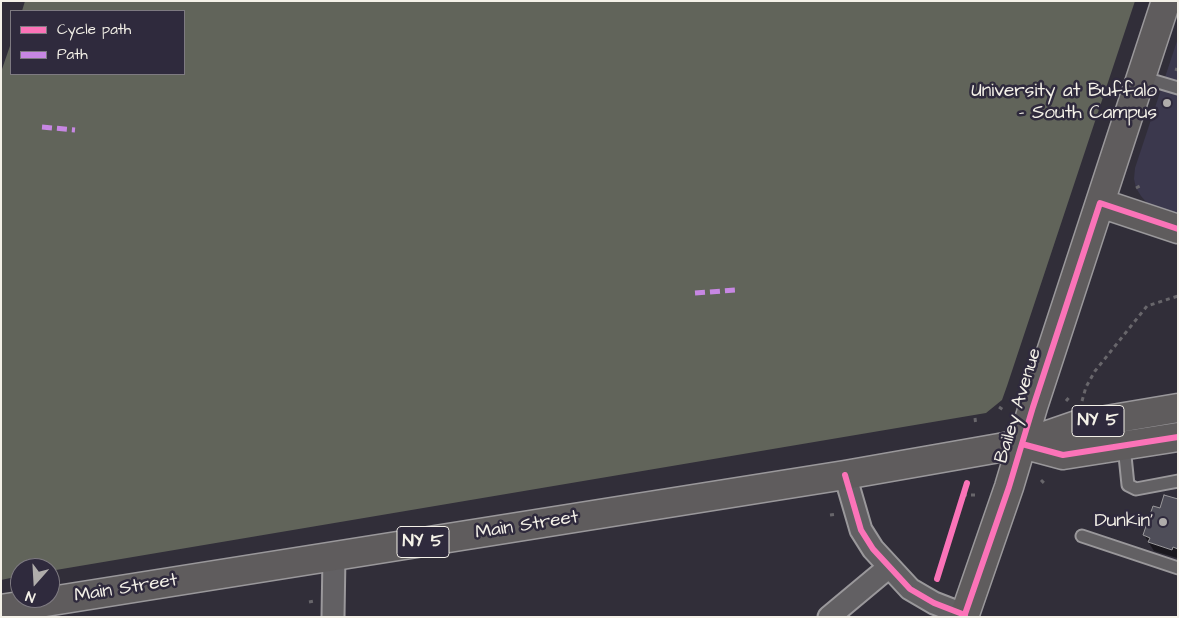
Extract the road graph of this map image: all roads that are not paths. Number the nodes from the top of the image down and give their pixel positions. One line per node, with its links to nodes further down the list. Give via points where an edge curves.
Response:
1 (1166, 1): 2 (main road, Bailey Avenue)
2 (1141, 77): 3 (lane); 4 (main road, Bailey Avenue)
3 (1178, 88)
4 (1100, 203): 5 (main road); 8 (main road, Bailey Avenue)
5 (1177, 230)
6 (1178, 408): 8 (main road, Main Street / NY 5, via 1076,425)
7 (1178, 437): 9 (main road, Main Street / NY 5)
8 (1022, 444): 9 (main road, Main Street / NY 5, via 1063,455); 10 (main road, Main Street / NY 5); 17 (main road, Bailey Avenue)
9 (1124, 445): 11 (lane, via 1128,485 1136,488)
10 (845, 475): 13 (main road, Main Street / NY 5); 14 (street, via 861,530)
11 (1178, 481)
12 (1082, 536): 15 (lane)
13 (334, 556): 16 (main road, Main Street / NY 5); 18 (street)
14 (889, 567): 17 (street, via 910,589); 19 (street)
15 (1178, 568)
16 (1, 608)
17 (964, 616)
18 (333, 617)
19 (829, 617)

